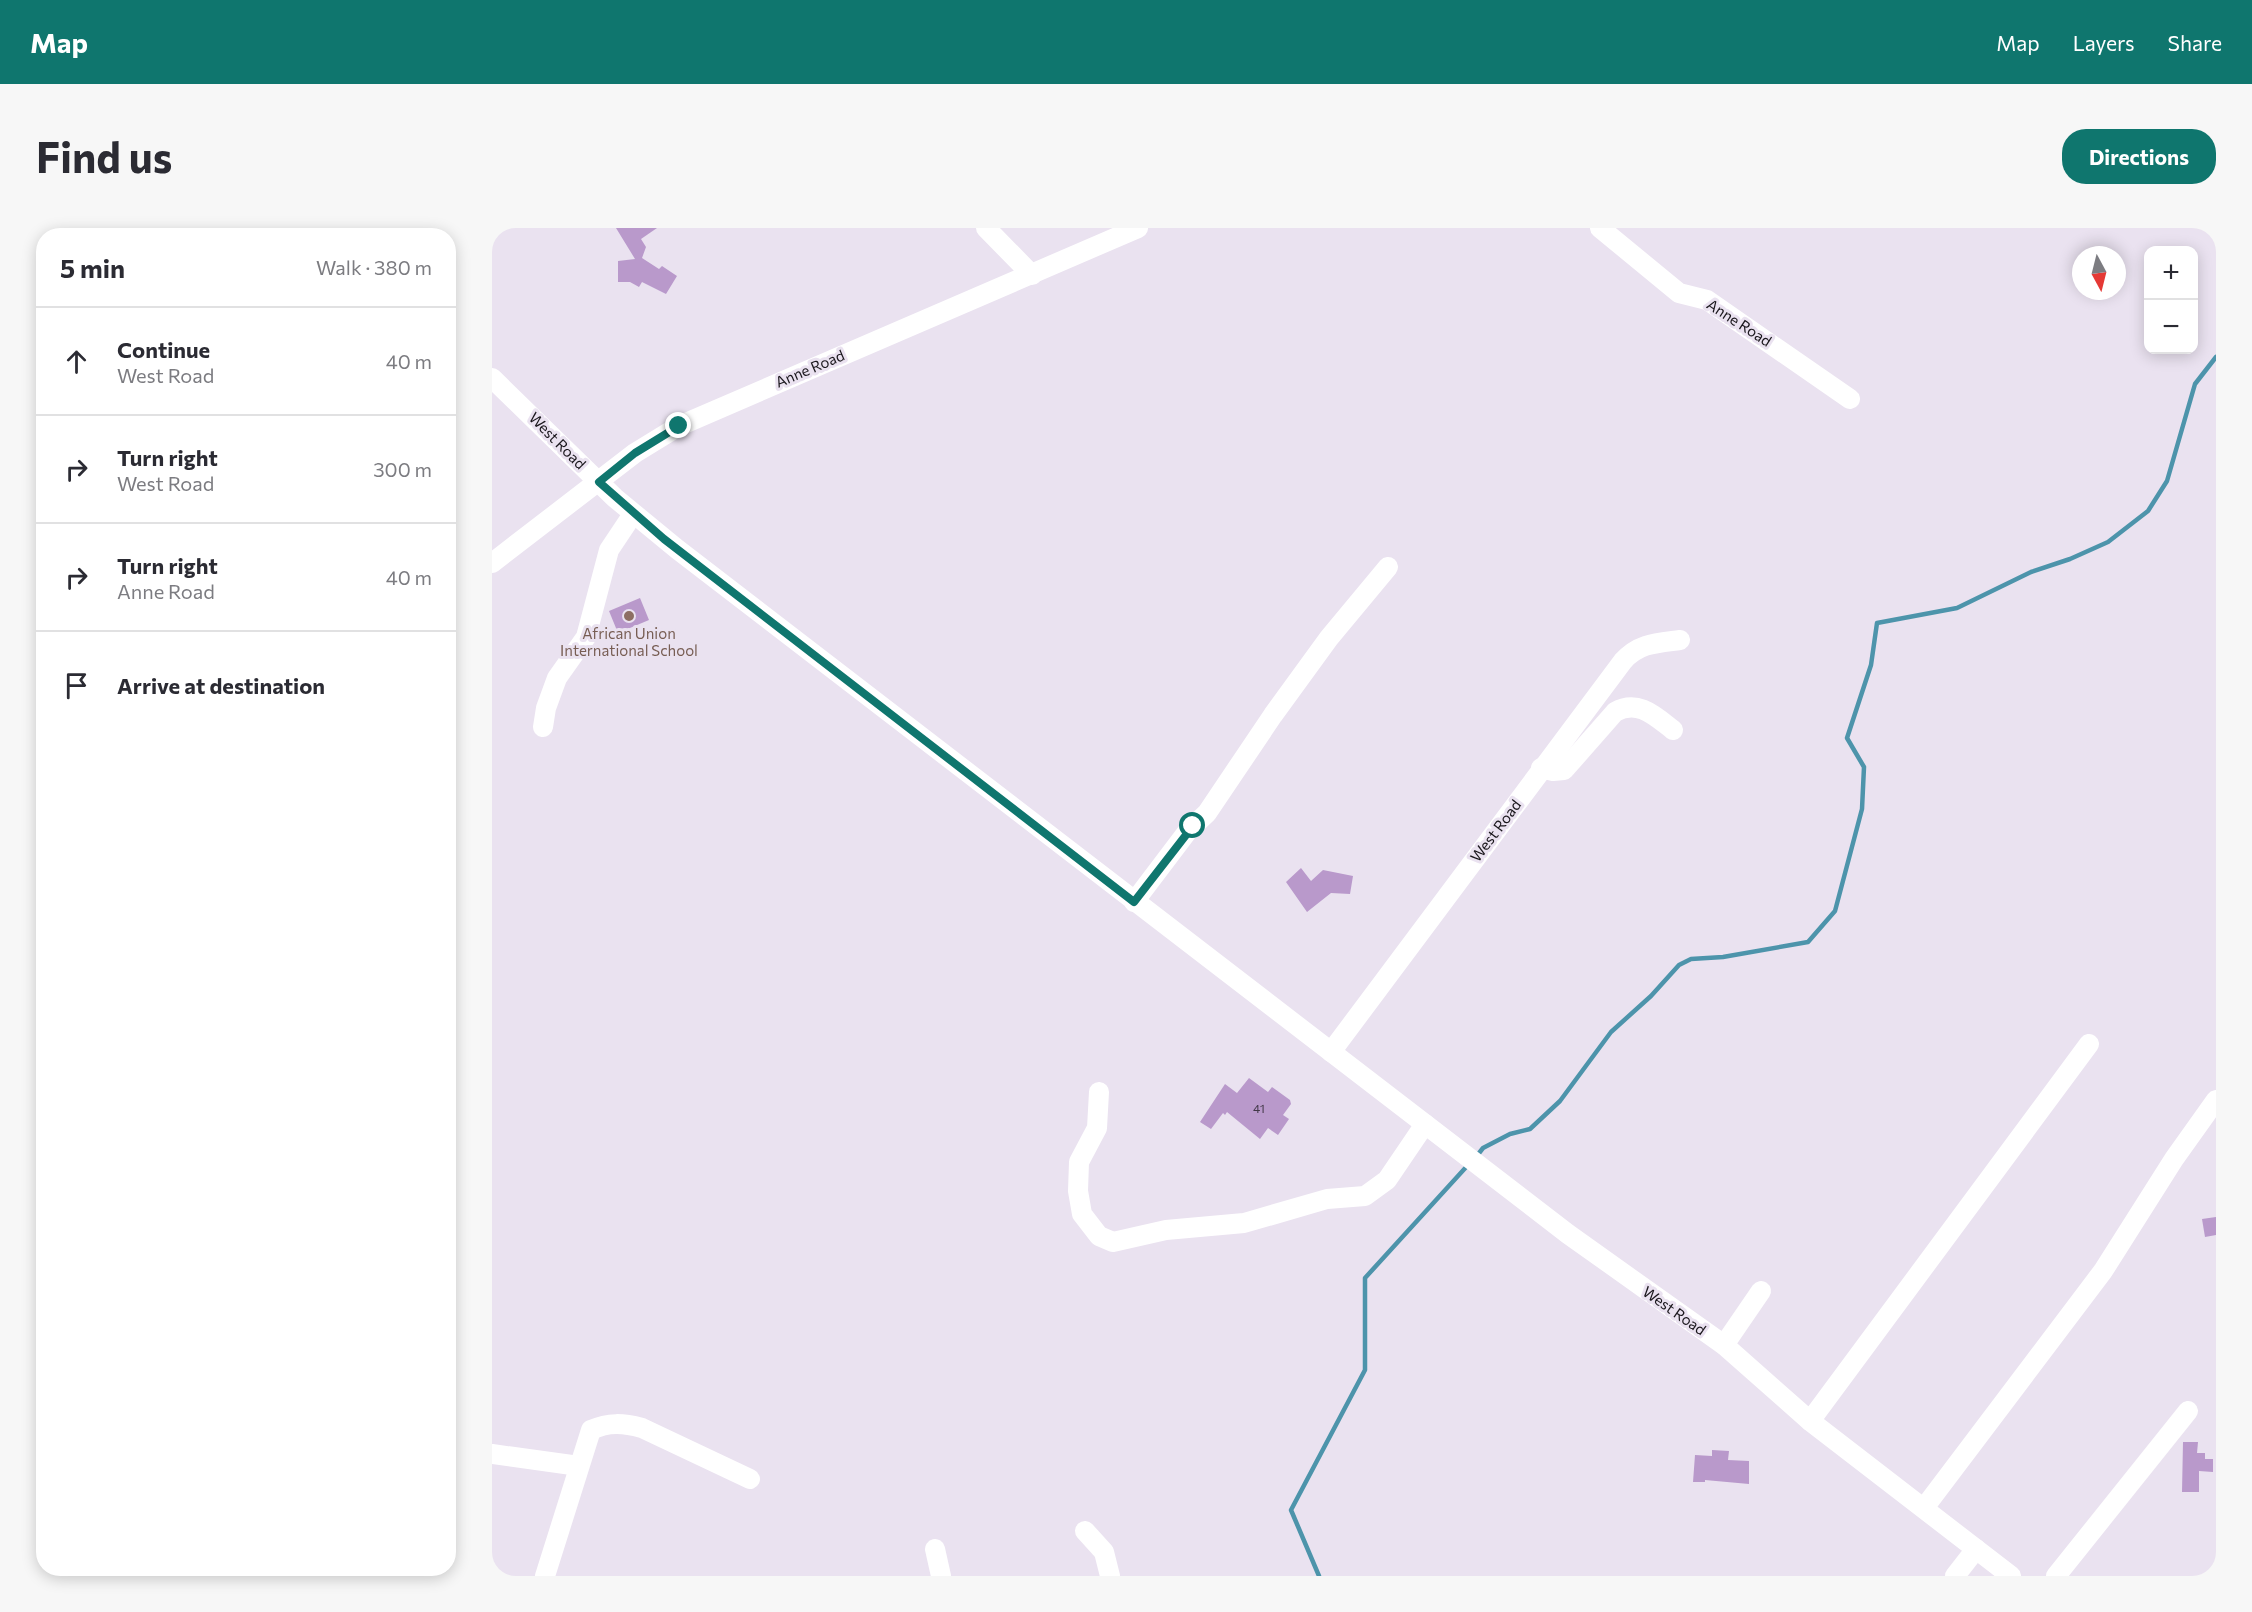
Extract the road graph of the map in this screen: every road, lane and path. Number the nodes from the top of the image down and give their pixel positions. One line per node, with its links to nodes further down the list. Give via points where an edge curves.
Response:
1 (986, 228): 4 (street)
2 (1138, 228): 4 (street, Anne Road)
3 (1600, 228): 6 (street, Anne Road, via 1679,293 1707,300)
4 (1032, 274): 7 (street, Anne Road, via 679,426 635,453)
5 (492, 378): 7 (street, West Road)
6 (1850, 399)
7 (599, 482): 8 (street, West Road); 9 (street, Anne Road)
8 (633, 514): 12 (street, via 609,550 586,637 557,678); 15 (street, West Road)
9 (492, 563)
10 (1388, 567): 15 (street, via 1329,638 1210,809 1187,832)
11 (1680, 640): 14 (street, West Road, via 1649,644 1630,653)
12 (543, 727)
13 (1673, 730): 14 (street, via 1642,708 1623,708 1615,712 1564,770)
14 (1541, 768): 17 (street, West Road)
15 (1134, 902): 17 (street, West Road)
16 (2089, 1044): 24 (street)
17 (1331, 1052): 20 (street, West Road)
18 (1099, 1092): 20 (street, via 1097,1128 1079,1162 1078,1191 1082,1214 1099,1236 1113,1242 1166,1230 1244,1223 1327,1199 1365,1196 1387,1180)
19 (2216, 1100): 28 (street, via 2103,1271)
20 (1425, 1124): 22 (street, West Road, via 1624,1276)
21 (1761, 1291): 22 (street)
22 (1724, 1345): 24 (street, West Road)
23 (2188, 1411): 37 (street)
24 (1810, 1421): 28 (street, West Road)
25 (492, 1454): 26 (street)
26 (579, 1466): 27 (street, via 591,1430 605,1424 624,1424 642,1428); 32 (street)
27 (750, 1479)
28 (1924, 1508): 30 (street, West Road)
29 (1085, 1531): 34 (street, via 1104,1552)
30 (1976, 1549): 35 (street); 36 (street, West Road)
31 (935, 1550): 33 (street)
32 (545, 1576)
33 (940, 1576)
34 (1110, 1576)
35 (1954, 1576)
36 (2011, 1576)
37 (2056, 1576)

